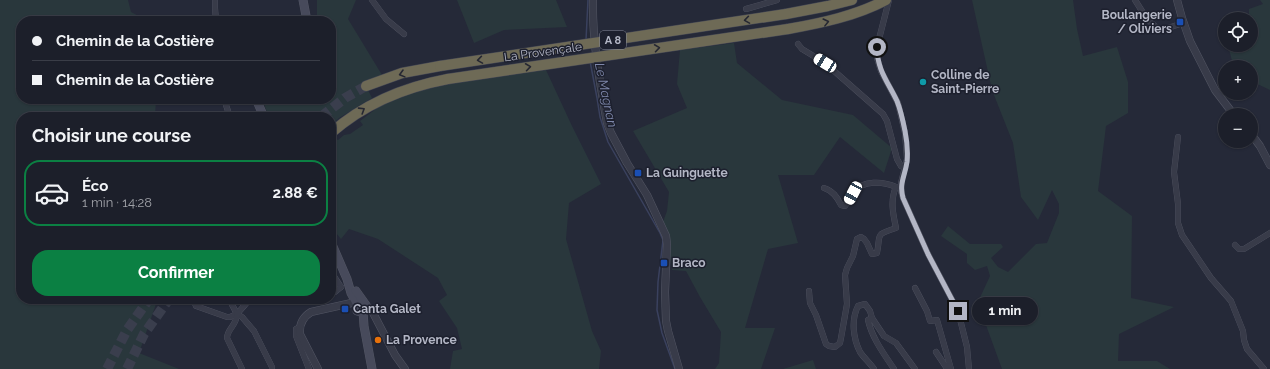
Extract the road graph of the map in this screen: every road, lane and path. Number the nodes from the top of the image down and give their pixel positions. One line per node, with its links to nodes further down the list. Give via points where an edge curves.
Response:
1 (215, 0): 12 (street)
2 (303, 0): 13 (main road)
3 (372, 0): 15 (street, via 386,19)
4 (593, 0): 52 (street, via 594,38 607,123 623,156 647,195 666,236 666,321)
5 (777, 0): 11 (street)
6 (852, 0): 17 (highway, La Provençale / A 8, one-way to 17, bridge, via 786,14 440,66 402,73)
7 (886, 0): 19 (highway, La Provençale / A 8, one-way to 7, bridge, via 360,111 386,97 448,79 788,29 826,22 865,10)
8 (889, 0): 23 (street, via 878,43 877,58 901,111 907,149)
9 (1135, 0): 14 (street, via 1142,13 1157,28 1162,30)
10 (1177, 0): 14 (street)
11 (746, 9)
12 (216, 16)
13 (306, 16)
14 (1183, 23): 18 (street, via 1214,90)
15 (404, 34)
16 (798, 44): 23 (street, via 825,63 883,114 897,159)
17 (366, 86)
18 (1228, 108)
19 (336, 129)
20 (1178, 137): 57 (street, via 1174,172 1179,228 1210,276 1231,301 1247,349)
21 (1258, 143): 22 (street)
22 (1270, 164)
23 (905, 168): 24 (street)
24 (898, 187): 25 (street, via 884,183 867,184 859,187 845,206 841,205 832,192); 33 (street, via 894,191 892,206 896,228 880,234 877,254 872,254 864,239 857,239 845,275 847,304 840,343 835,347 826,344 810,303); 56 (street, via 928,254 958,311 967,347)
25 (824, 188)
26 (1270, 233): 27 (street, via 1244,248 1239,249)
27 (1235, 245)
28 (336, 254): 30 (main road)
29 (336, 277): 32 (street)
30 (347, 279): 32 (main road); 39 (main road)
31 (914, 288): 46 (street, via 930,321 936,320)
32 (347, 289): 34 (street); 35 (main road, via 351,297); 39 (main road)
33 (809, 291)
34 (336, 292)
35 (347, 303): 39 (street); 40 (street)
36 (195, 304): 41 (street, via 227,317)
37 (232, 304): 41 (street)
38 (246, 304): 41 (street)
39 (360, 306): 40 (street); 50 (main road); 51 (street, via 372,311)
40 (335, 307): 43 (street, via 311,312 304,318)
41 (237, 314): 45 (street, via 254,331); 47 (street, via 237,320 227,338)
42 (872, 318): 53 (street, via 865,304 858,306 854,313 853,325 860,352); 54 (street, via 868,320 870,325); 55 (street, via 884,336 896,343)
43 (300, 327): 48 (street, via 296,329 296,336); 49 (street, via 300,334)
44 (936, 352): 46 (street, via 946,366)
45 (272, 366)
46 (951, 368)
47 (242, 369)
48 (309, 369)
49 (318, 369)
50 (372, 369)
51 (405, 369)
52 (679, 369)
53 (874, 369)
54 (894, 369)
55 (915, 369)
56 (969, 369)
57 (1264, 369)

